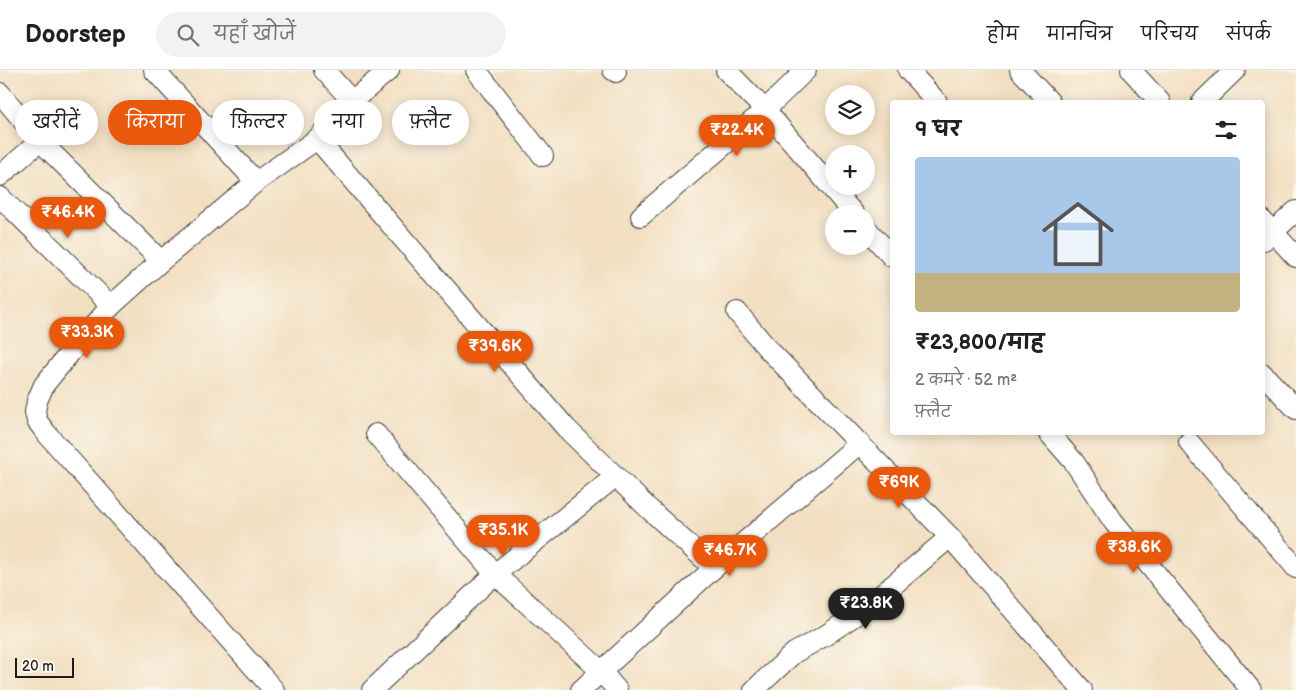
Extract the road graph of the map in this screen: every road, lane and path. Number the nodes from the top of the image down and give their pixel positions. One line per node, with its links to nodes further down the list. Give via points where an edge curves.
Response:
1 (154, 70): 26 (street)
2 (324, 70): 12 (street)
3 (389, 70): 13 (street)
4 (476, 70): 24 (street)
5 (726, 70): 18 (street)
6 (806, 70): 18 (street)
7 (908, 70): 14 (street)
8 (1020, 70): 15 (street)
9 (1131, 70): 16 (street)
10 (1235, 70): 17 (street)
11 (0, 93): 19 (street)
12 (351, 100)
13 (353, 100)
14 (935, 100)
15 (1048, 100)
16 (1158, 100)
17 (1204, 100)
18 (765, 110): 28 (street); 30 (street)
19 (15, 111)
20 (314, 140): 26 (street)
21 (35, 145): 25 (street)
22 (44, 145): 35 (street)
23 (323, 145): 44 (street, via 566,428)
24 (543, 156)
25 (0, 176)
26 (256, 182): 35 (street)
27 (0, 196): 36 (street)
28 (846, 205)
29 (1296, 211): 31 (street)
30 (641, 216)
31 (1266, 231): 34 (street)
32 (875, 235): 33 (street)
33 (888, 245)
34 (1296, 257)
35 (161, 261): 36 (street)
36 (111, 306): 50 (street, via 44,385 37,401 37,421)
37 (737, 312): 43 (street, via 767,348)
38 (1265, 376): 39 (street)
39 (1296, 409)
40 (376, 434): 48 (street)
41 (1051, 435): 56 (street, via 1074,462 1113,521)
42 (1189, 442): 47 (street)
43 (860, 443): 45 (street); 46 (street)
44 (616, 476): 46 (street); 48 (street)
45 (950, 537): 54 (street, via 866,608 794,653); 55 (street)
46 (714, 568): 49 (street)
47 (1296, 568)
48 (495, 574): 49 (street); 51 (street)
49 (601, 672): 52 (street); 53 (street)
50 (274, 690)
51 (372, 690)
52 (580, 690)
53 (617, 690)
54 (754, 690)
55 (1082, 690)
56 (1251, 690)

